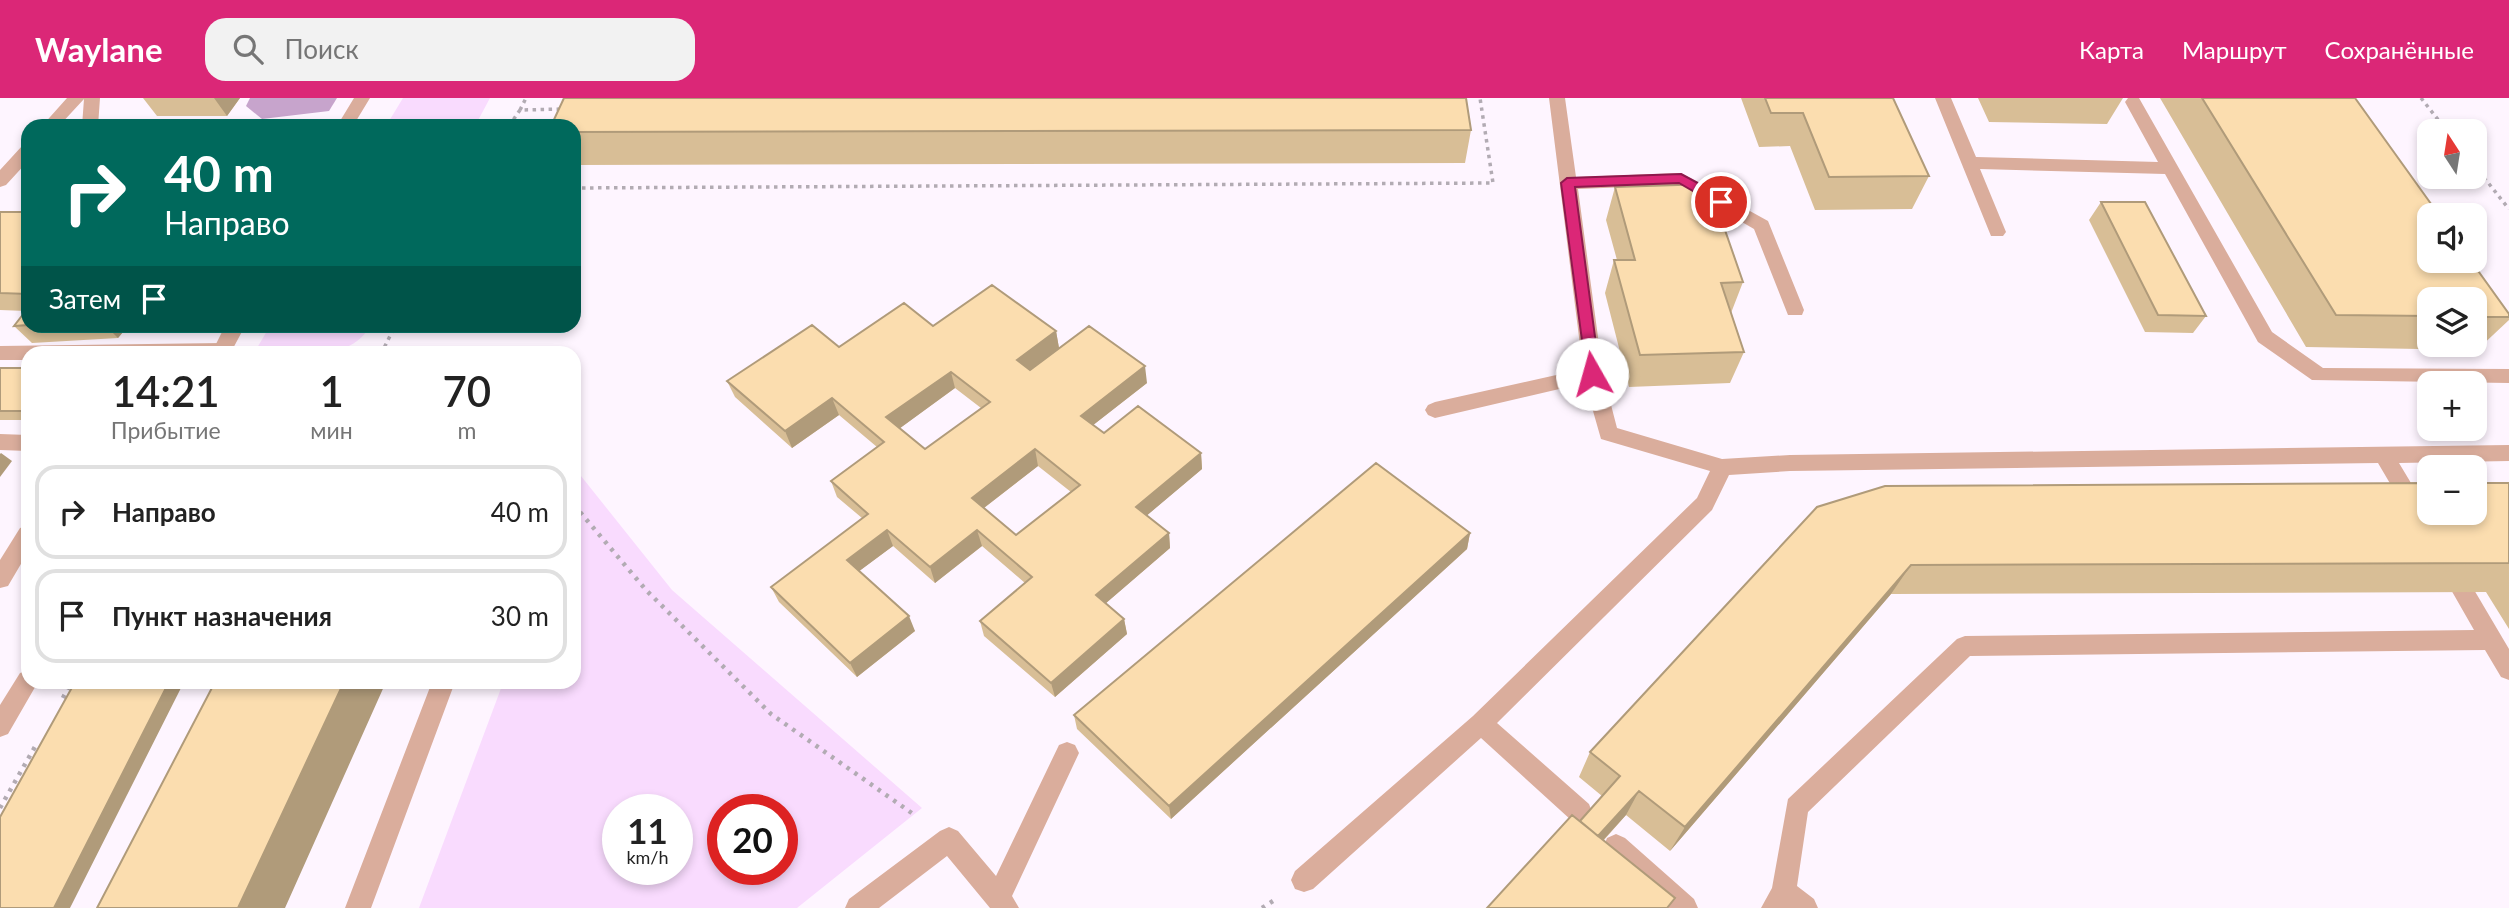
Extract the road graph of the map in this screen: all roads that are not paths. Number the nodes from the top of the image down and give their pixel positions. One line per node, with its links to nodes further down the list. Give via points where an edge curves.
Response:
1 (76, 98): 7 (street)
2 (92, 98): 8 (street)
3 (362, 98): 9 (street)
4 (1556, 98): 14 (street)
5 (1943, 98): 11 (street)
6 (2133, 102): 12 (street)
7 (57, 119)
8 (90, 119)
9 (349, 119)
10 (21, 158): 13 (street)
11 (1970, 163): 12 (street); 15 (street)
12 (2170, 168): 20 (street, via 2265,337 2319,375)
13 (0, 181)
14 (1567, 183): 16 (street, via 1681,179 1762,225); 19 (street)
15 (1997, 232)
16 (1795, 310)
17 (0, 352): 18 (street)
18 (21, 352)
19 (1592, 374): 21 (street); 26 (street, via 1608,433)
20 (2509, 376)
21 (1435, 410)
22 (0, 442): 23 (street)
23 (21, 443)
24 (2509, 453): 25 (street)
25 (2385, 456): 26 (street); 27 (street)
26 (1722, 467): 35 (street, via 1704,504)
27 (2417, 511)
28 (21, 544): 30 (street)
29 (2438, 548): 31 (street)
30 (3, 569)
31 (2491, 640): 32 (street); 41 (street, via 1965,646 1797,807)
32 (2509, 670)
33 (23, 689): 36 (street)
34 (441, 689): 43 (street)
35 (1481, 723): 38 (street); 40 (street)
36 (0, 726)
37 (1067, 753): 42 (street)
38 (1580, 812)
39 (1616, 846): 45 (street)
40 (1304, 880)
41 (1779, 900): 46 (street)
42 (1002, 903): 44 (street, via 948,839)
43 (358, 908)
44 (858, 908)
45 (1685, 908)
46 (1805, 908)

